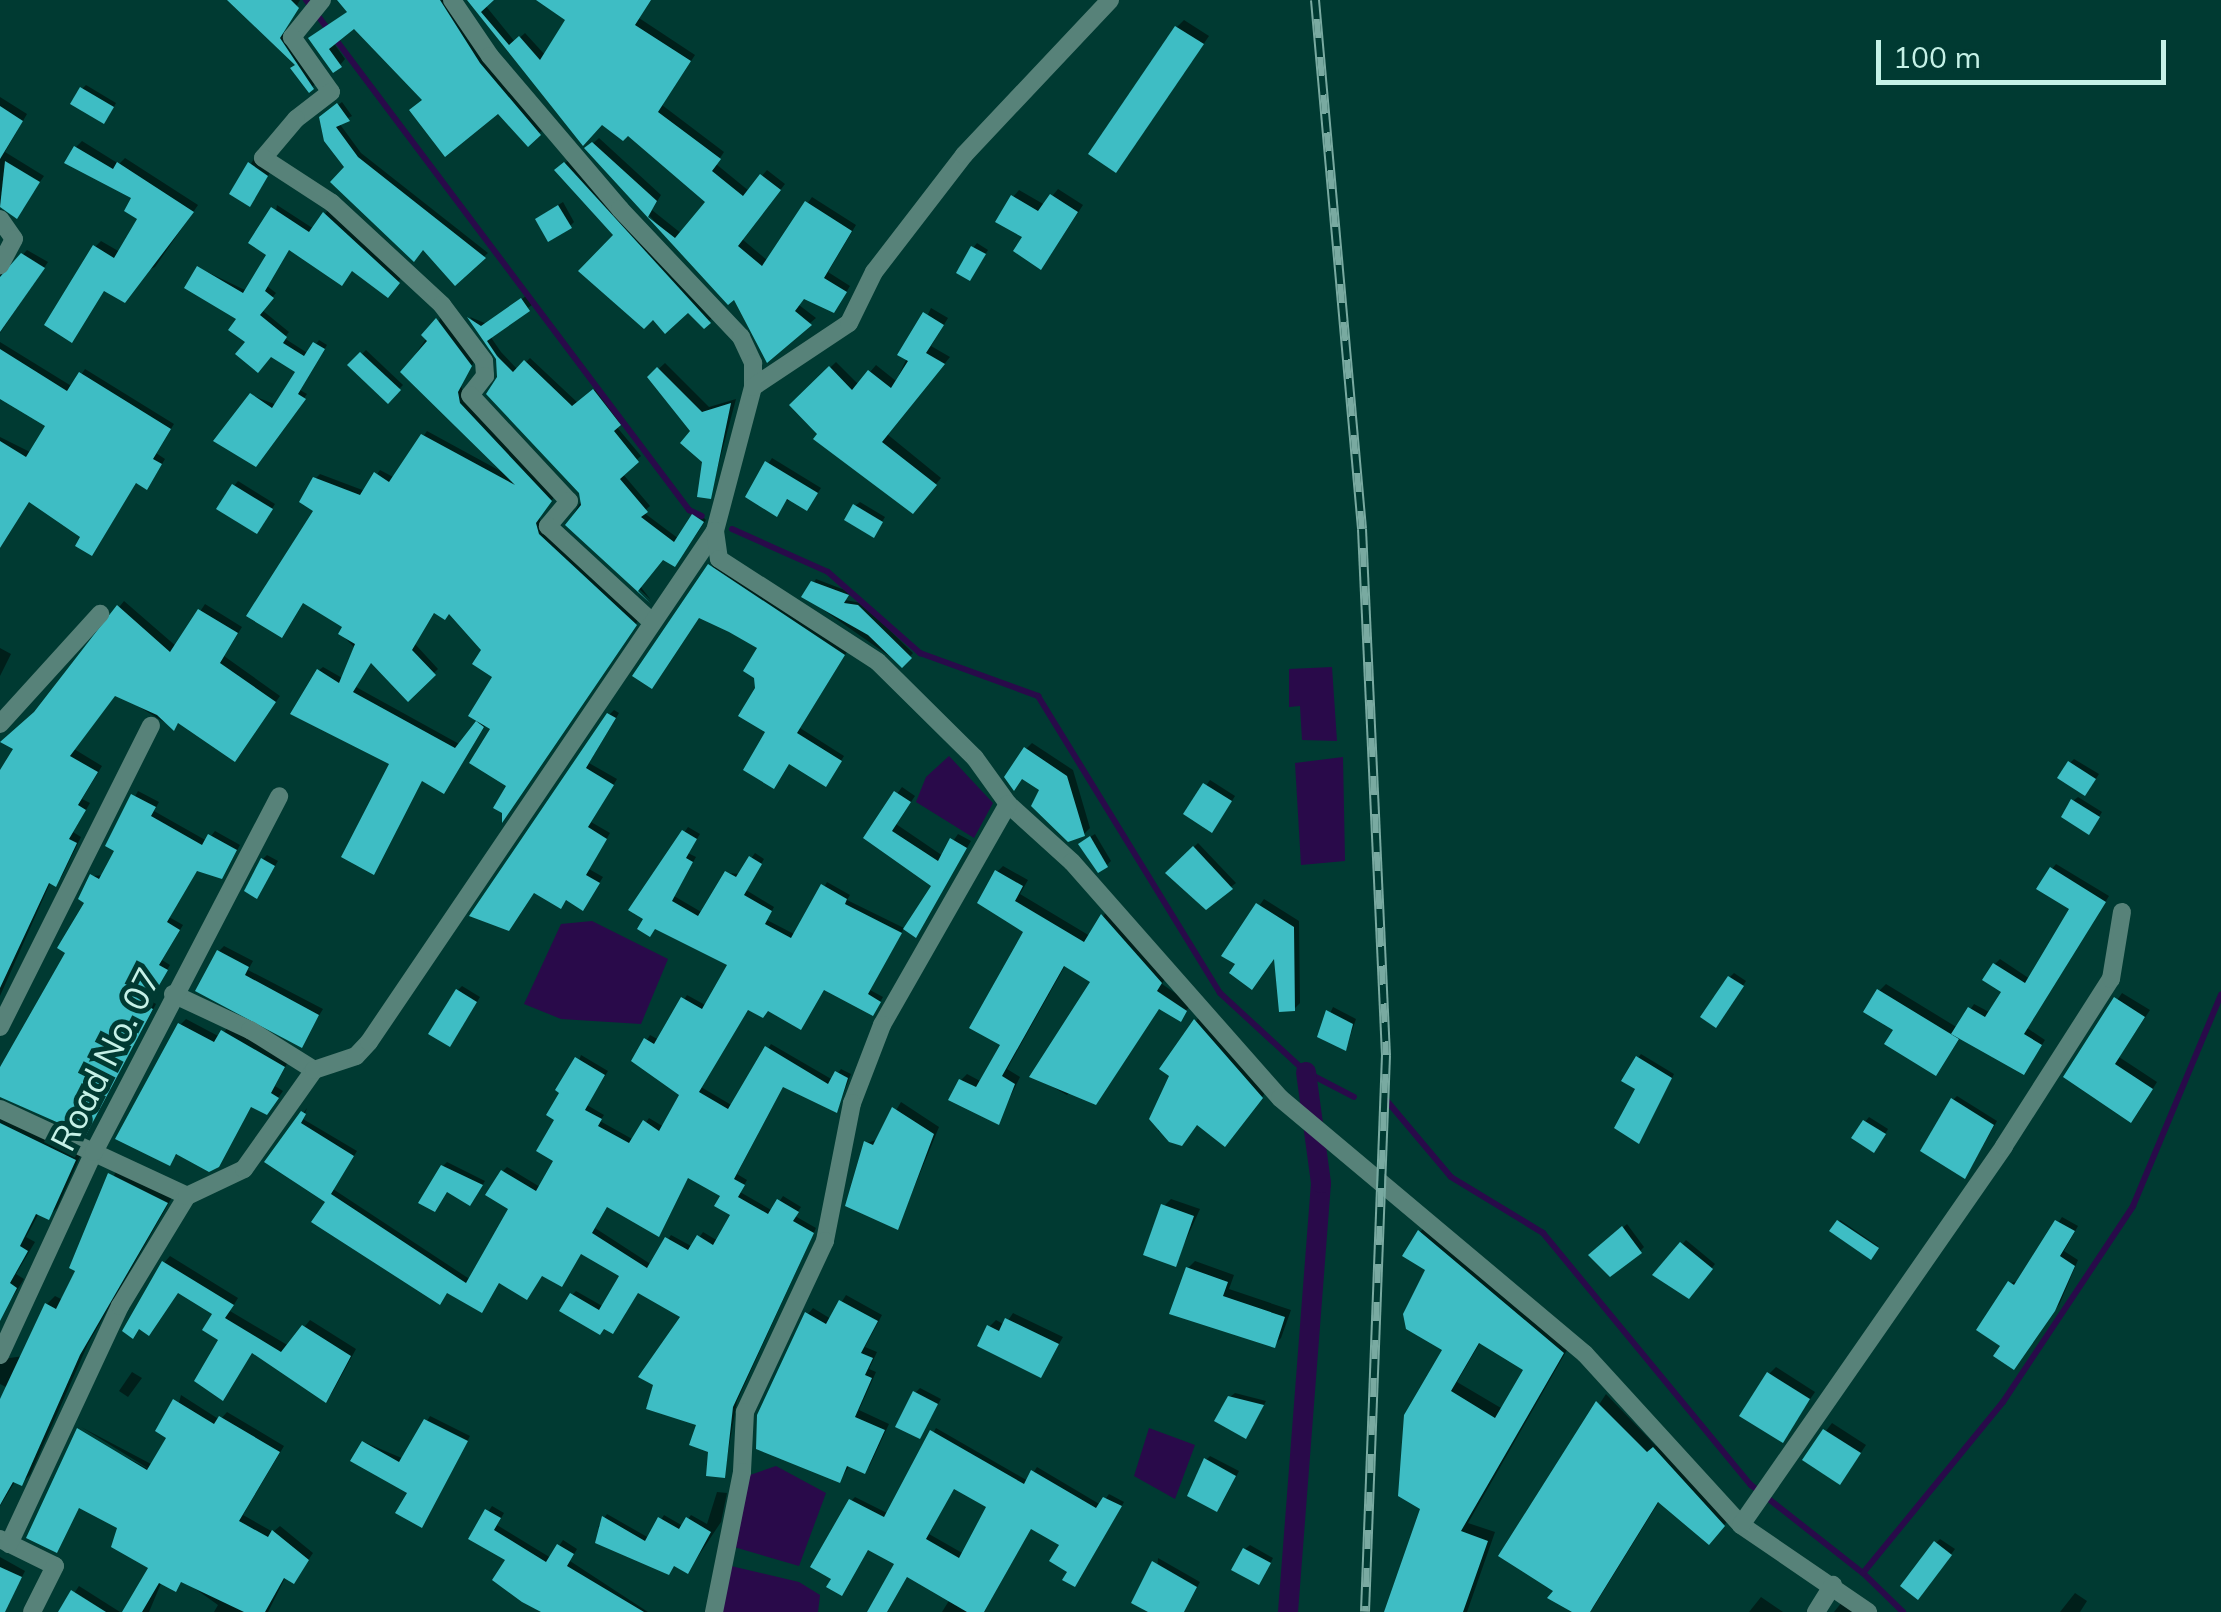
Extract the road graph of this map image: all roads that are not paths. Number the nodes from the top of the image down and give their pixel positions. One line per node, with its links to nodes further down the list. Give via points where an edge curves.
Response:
1 (322, 0): 9 (street, via 292,37 331,92 296,119 263,158 332,203 442,304 484,361 485,376 470,395 569,501 548,526)
2 (452, 0): 6 (street, via 490,56 620,209 731,324 752,363)
3 (1110, 0): 6 (street, via 964,155 874,272 848,322)
4 (6, 224): 5 (street)
5 (0, 265)
6 (754, 388): 7 (street)
7 (715, 530): 9 (street); 13 (street, via 719,559 878,662 975,758)
8 (100, 614): 10 (street)
9 (650, 620): 17 (street, via 369,1042 356,1056)
10 (0, 724)
11 (151, 726): 16 (street)
12 (279, 796): 15 (street, Road No. 07)
13 (1008, 804): 22 (street, via 1072,862 1280,1098 1584,1354); 26 (street, via 882,1025 852,1103 826,1241 745,1412 742,1472)
14 (2122, 912): 22 (street, via 2110,979 1994,1161)
15 (173, 994): 17 (street); 19 (street, Road No. 07)
16 (0, 1027)
17 (314, 1070): 20 (street, via 244,1169)
18 (0, 1108): 19 (street)
19 (94, 1152): 20 (street); 21 (street, Road No. 07)
20 (187, 1196): 23 (street, via 120,1306)
21 (0, 1356)
22 (1741, 1525): 24 (street)
23 (5, 1542): 25 (street, via 55,1566)
24 (1833, 1585): 27 (street); 28 (street)
25 (32, 1612)
26 (714, 1612)
27 (1816, 1612)
28 (1868, 1612)

